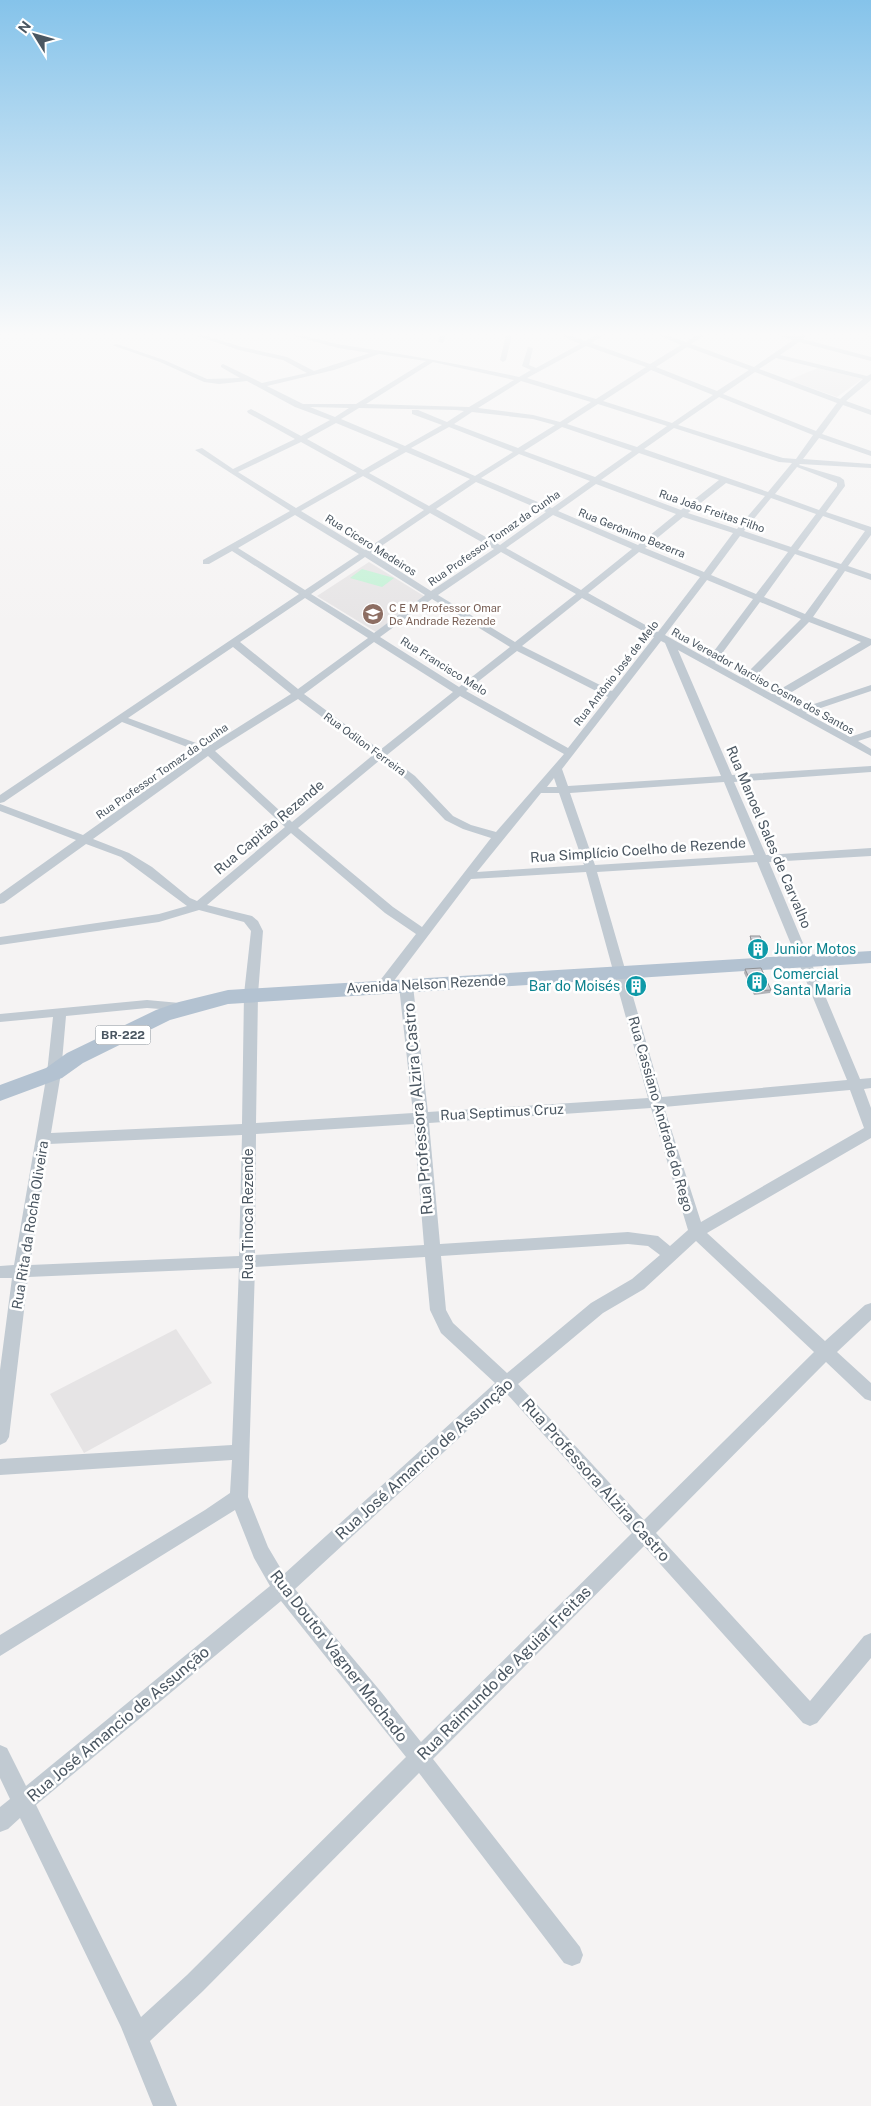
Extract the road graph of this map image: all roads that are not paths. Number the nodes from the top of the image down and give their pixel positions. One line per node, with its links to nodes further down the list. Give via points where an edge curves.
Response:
1 (291, 433): 11 (street, Rua Vereador Narciso Cosme dos Santos)
2 (311, 433): 11 (street)
3 (369, 433): 13 (street, Rua Gerônimo Bezerra)
4 (433, 433): 13 (street)
5 (474, 433): 15 (street, Rua João Freitas Filho)
6 (552, 433): 15 (street)
7 (588, 433): 14 (street)
8 (662, 433): 14 (street, Rua Professor Tomaz da Cunha)
9 (699, 433): 17 (street)
10 (816, 434): 16 (street); 17 (street, Rua Antônio José de Melo)
11 (301, 439): 19 (street); 20 (street, Rua Vereador Narciso Cosme dos Santos)
12 (199, 450): 19 (street, Rua Cícero Medeiros)
13 (404, 450): 20 (street); 21 (street, Rua Gerônimo Bezerra)
14 (638, 451): 22 (street, Rua Professor Tomaz da Cunha); 23 (street)
15 (523, 452): 21 (street); 22 (street, Rua João Freitas Filho)
16 (871, 454)
17 (796, 463): 18 (street); 24 (street, Rua Antônio José de Melo); 28 (street, via 840,481 841,486)
18 (871, 466)
19 (232, 472): 25 (street, Rua Cícero Medeiros)
20 (361, 473): 25 (street); 26 (street, Rua Vereador Narciso Cosme dos Santos)
21 (478, 480): 26 (street); 27 (street, Rua Gerônimo Bezerra)
22 (596, 480): 27 (street, Rua Professor Tomaz da Cunha); 29 (street, Rua João Freitas Filho)
23 (724, 480): 24 (street); 29 (street, Rua Capitão Rezende)
24 (770, 497): 28 (street); 31 (street, Rua Antônio José de Melo)
25 (295, 511): 32 (street); 36 (street, Rua Cícero Medeiros)
26 (432, 512): 33 (street, Rua Vereador Narciso Cosme dos Santos); 36 (street)
27 (551, 512): 33 (street, Rua Professor Tomaz da Cunha); 34 (street, Rua Gerônimo Bezerra)
28 (821, 513): 30 (street); 35 (street)
29 (684, 514): 31 (street, Rua João Freitas Filho); 34 (street, Rua Capitão Rezende)
30 (870, 530): 38 (street)
31 (740, 532): 35 (street, Rua João Freitas Filho); 39 (street, Rua Antônio José de Melo)
32 (231, 547): 37 (street); 43 (street, Rua Francisco Melo)
33 (500, 549): 41 (street, Rua Professor Tomaz da Cunha); 42 (street, Rua Vereador Narciso Cosme dos Santos)
34 (640, 549): 39 (street, Rua Gerônimo Bezerra); 42 (street, Rua Capitão Rezende)
35 (794, 551): 38 (street, Rua João Freitas Filho); 44 (street)
36 (366, 555): 41 (street, Rua Cícero Medeiros); 43 (street)
37 (206, 562)
38 (842, 568): 40 (street, Rua João Freitas Filho); 45 (street)
39 (706, 575): 44 (street, Rua Gerônimo Bezerra); 47 (street, Rua Antônio José de Melo)
40 (871, 577)
41 (431, 595): 46 (street, Rua Professor Tomaz da Cunha); 50 (street, Rua Cícero Medeiros)
42 (583, 595): 47 (street, Rua Vereador Narciso Cosme dos Santos); 50 (street, Rua Capitão Rezende)
43 (303, 596): 46 (street, Rua Francisco Melo); 49 (street)
44 (758, 597): 45 (street, Rua Gerônimo Bezerra); 51 (street)
45 (807, 618): 48 (street, Rua Gerônimo Bezerra); 52 (street)
46 (376, 638): 54 (street, Rua Francisco Melo); 55 (street, Rua Professor Tomaz da Cunha)
47 (665, 640): 51 (street, Rua Vereador Narciso Cosme dos Santos); 56 (street, Rua Antônio José de Melo); 68 (street, Rua Manoel Sales de Carvalho)
48 (870, 641): 57 (street)
49 (235, 643): 55 (street, Rua Odilon Ferreira); 59 (street)
50 (517, 647): 54 (street, Rua Capitão Rezende); 56 (street, Rua Cícero Medeiros)
51 (709, 664): 52 (street, Rua Vereador Narciso Cosme dos Santos)
52 (743, 683): 57 (street, Rua Vereador Narciso Cosme dos Santos)
53 (871, 688): 58 (street)
54 (460, 692): 63 (street, Rua Francisco Melo); 65 (street, Rua Capitão Rezende)
55 (298, 694): 62 (street, Rua Professor Tomaz da Cunha); 65 (street, Rua Odilon Ferreira)
56 (614, 696): 63 (street, Rua Antônio José de Melo)
57 (772, 698): 58 (street, Rua Vereador Narciso Cosme dos Santos)
58 (797, 713): 61 (street, Rua Vereador Narciso Cosme dos Santos)
59 (122, 719): 62 (street); 71 (street)
60 (871, 733): 61 (street)
61 (848, 741): 64 (street, Rua Vereador Narciso Cosme dos Santos)
62 (208, 751): 73 (street); 75 (street, Rua Professor Tomaz da Cunha)
63 (570, 753): 66 (street, Rua Antônio José de Melo)
64 (871, 753)
65 (381, 755): 73 (street, Rua Capitão Rezende); 74 (street, Rua Odilon Ferreira, via 423,789 449,818)
66 (556, 768): 69 (street, Rua Antônio José de Melo); 70 (street, Rua Cassiano Andrade do Rego)
67 (871, 769): 68 (street)
68 (729, 780): 70 (street); 77 (street, Rua Manoel Sales de Carvalho)
69 (536, 790): 70 (street); 74 (street, Rua Antônio José de Melo)
70 (563, 790): 78 (street, Rua Cassiano Andrade do Rego)
71 (0, 800)
72 (0, 807): 75 (street)
73 (292, 828): 81 (street, Rua Capitão Rezende); 82 (street, via 388,910)
74 (498, 836): 79 (street, Rua Antônio José de Melo)
75 (84, 838): 80 (street, Rua Professor Tomaz da Cunha); 81 (street, via 136,861 179,896)
76 (871, 852): 77 (street, Rua Simplício Coelho de Rezende)
77 (759, 858): 78 (street, Rua Simplício Coelho de Rezende); 85 (street, Rua Manoel Sales de Carvalho)
78 (591, 870): 79 (street, Rua Simplício Coelho de Rezende); 86 (street, Rua Cassiano Andrade do Rego)
79 (466, 876): 82 (street, Rua Antônio José de Melo)
80 (0, 900)
81 (198, 906): 83 (street, Rua Capitão Rezende, via 159,918); 89 (street, Rua Tinoca Rezende, via 248,919 254,924 257,930)
82 (422, 933): 87 (street, Rua Antônio José de Melo)
83 (0, 941)
84 (871, 957): 85 (main road, Avenida Nelson Rezende / BR-222)
85 (804, 960): 86 (main road, Avenida Nelson Rezende / BR-222); 94 (street, Rua Manoel Sales de Carvalho)
86 (620, 973): 88 (main road, Avenida Nelson Rezende / BR-222); 97 (street, Rua Cassiano Andrade do Rego)
87 (382, 986): 88 (main road, Avenida Nelson Rezende / BR-222); 89 (main road, Avenida Nelson Rezende / BR-222)
88 (406, 986): 98 (street, Rua Professora Alzira Castro)
89 (252, 994): 90 (main road, BR-222, via 228,996); 99 (street, Rua Tinoca Rezende)
90 (186, 1007): 91 (street, via 147,1004); 93 (main road, BR-222, via 162,1015 76,1058)
91 (60, 1012): 92 (street); 93 (street, Rua Rita da Rocha Oliveira)
92 (0, 1018)
93 (54, 1073): 96 (main road, BR-222); 101 (street, Rua Rita da Rocha Oliveira)
94 (855, 1084): 95 (street, Rua Septimus Cruz); 97 (street, Rua Septimus Cruz); 100 (street, Rua Manoel Sales de Carvalho)
95 (871, 1084)
96 (0, 1094)
97 (656, 1104): 98 (street, Rua Septimus Cruz); 102 (street, Rua Cassiano Andrade do Rego)
98 (421, 1117): 99 (street, Rua Septimus Cruz); 103 (street, Rua Professora Alzira Castro)
99 (248, 1129): 101 (street, Rua Septimus Cruz); 105 (street, Rua Tinoca Rezende)
100 (871, 1129): 102 (street, Rua José Amancio de Assunção)
101 (44, 1139): 106 (street, Rua Rita da Rocha Oliveira)
102 (696, 1232): 104 (street, Rua José Amancio de Assunção); 109 (street, Rua Cassiano Andrade do Rego)
103 (431, 1250): 104 (street, via 644,1238 655,1241); 105 (street); 110 (street, Rua Professora Alzira Castro, via 442,1320)
104 (670, 1254): 110 (street, Rua José Amancio de Assunção, via 638,1284 597,1308)
105 (248, 1262): 106 (street); 113 (street, Rua Tinoca Rezende)
106 (21, 1271): 107 (street); 112 (street, Rua Rita da Rocha Oliveira)
107 (0, 1272)
108 (871, 1310): 109 (street, Rua Raimundo de Aguiar Freitas)
109 (825, 1352): 111 (street, Rua Cassiano Andrade do Rego); 116 (street, Rua Raimundo de Aguiar Freitas)
110 (507, 1383): 116 (street, Rua Professora Alzira Castro); 117 (street, Rua José Amancio de Assunção)
111 (871, 1394)
112 (0, 1437)
113 (240, 1452): 114 (street); 115 (street, Rua Tinoca Rezende)
114 (0, 1467)
115 (239, 1497): 117 (street, Rua Doutor Vagner Machado, via 261,1552); 119 (street)
116 (645, 1534): 118 (street, Rua Professora Alzira Castro, via 810,1716); 121 (street, Rua Raimundo de Aguiar Freitas)
117 (282, 1588): 121 (street, Rua Doutor Vagner Machado); 122 (street, Rua José Amancio de Assunção)
118 (871, 1643)
119 (0, 1646)
120 (0, 1755): 122 (street)
121 (419, 1757): 124 (street, Rua Doutor Vagner Machado); 125 (street, Rua Raimundo de Aguiar Freitas, via 194,1983)
122 (24, 1802): 123 (street, Rua José Amancio de Assunção); 125 (street)
123 (0, 1821)
124 (572, 1955)
125 (133, 2026): 126 (street)
126 (165, 2106)

